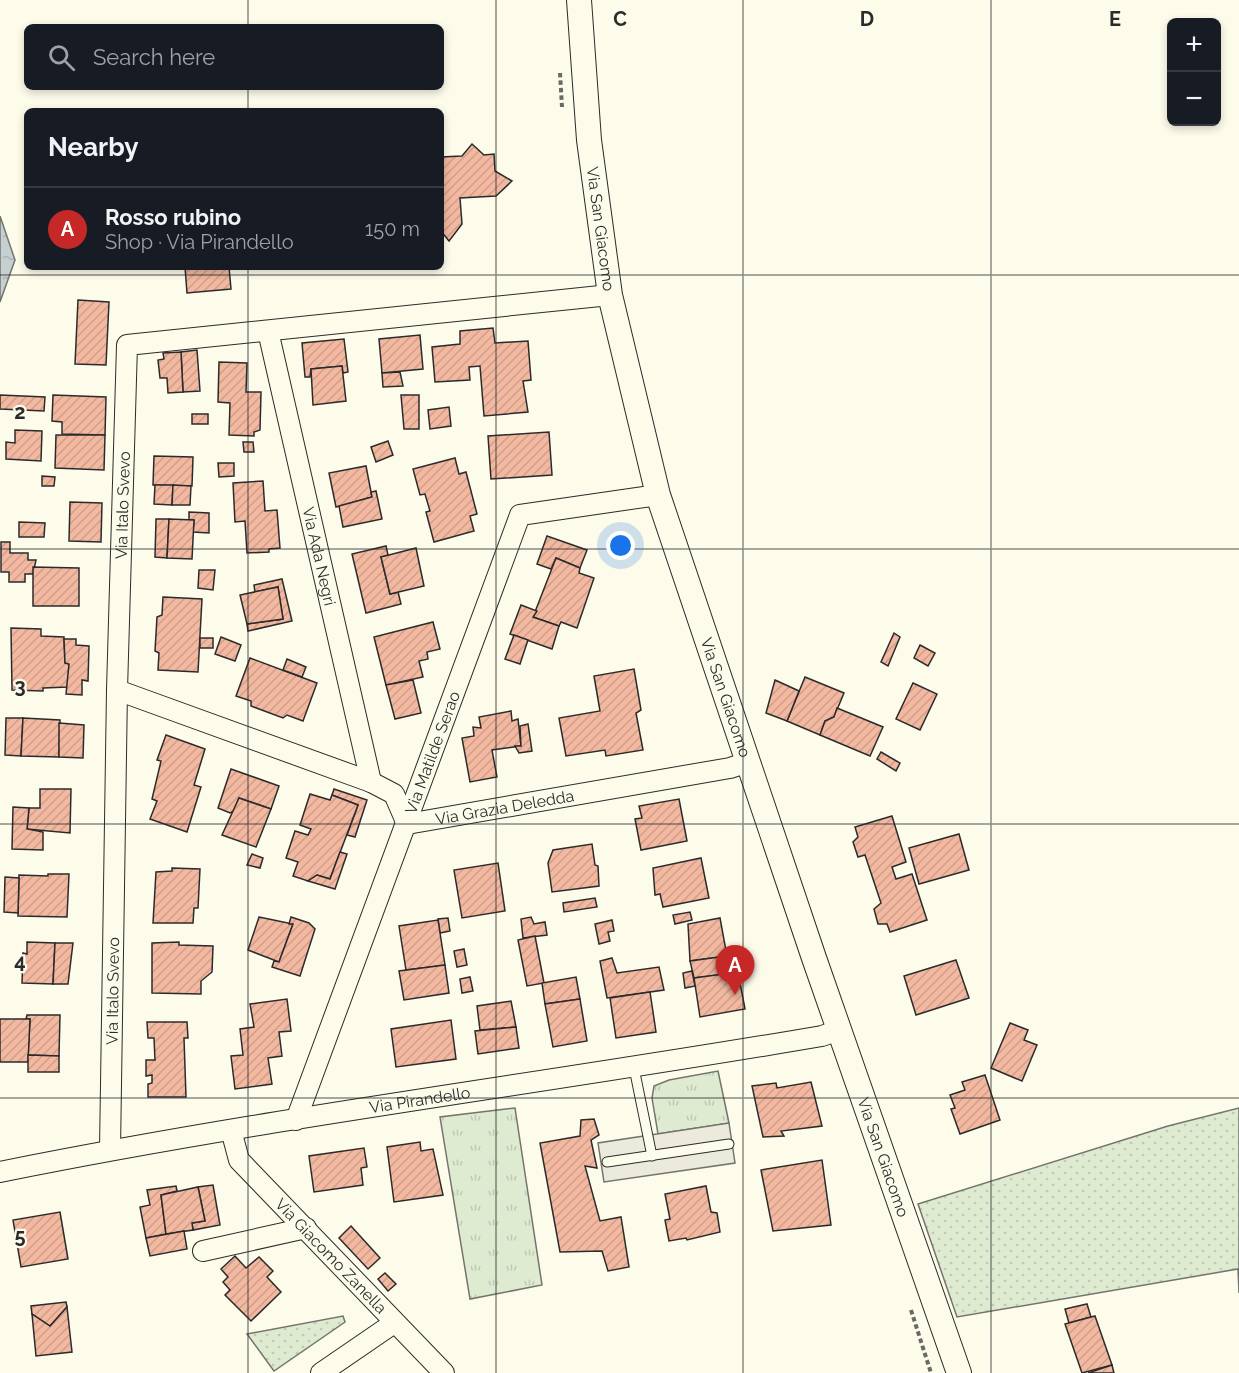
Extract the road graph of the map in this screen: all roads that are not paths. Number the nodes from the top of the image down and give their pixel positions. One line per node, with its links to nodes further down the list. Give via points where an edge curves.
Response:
1 (579, 0): 2 (street, Via San Giacomo, via 589,140)
2 (610, 296): 3 (street, Via Italo Svevo); 4 (street, Via San Giacomo)
3 (268, 331): 5 (street, Via Italo Svevo, via 127,345); 7 (street, Via Ada Negri)
4 (658, 495): 6 (street, Via San Giacomo); 8 (street, Via Matilde Serao, via 520,515)
5 (117, 690): 7 (street); 14 (street, Via Italo Svevo)
6 (748, 762): 8 (street, Via Grazia Deledda); 9 (street, Via San Giacomo)
7 (371, 782): 8 (street, via 394,794)
8 (407, 824): 11 (street, Via Matilde Serao)
9 (839, 1030): 10 (street, Via Pirandello); 23 (street, Via San Giacomo)
10 (634, 1068): 11 (street, Via Pirandello); 15 (lane)
11 (296, 1120): 12 (street, Via Pirandello)
12 (231, 1130): 14 (street, Via Pirandello); 18 (street, Via Giacomo Zanella, via 239,1160)
13 (729, 1144): 15 (lane)
14 (110, 1150): 17 (street, Via Pirandello)
15 (652, 1156): 16 (lane)
16 (607, 1162)
17 (0, 1172)
18 (306, 1228): 19 (street); 20 (street, Via Giacomo Zanella)
19 (203, 1251)
20 (394, 1323): 21 (street); 22 (street, Via Giacomo Zanella)
21 (321, 1373)
22 (444, 1373)
23 (959, 1373)

